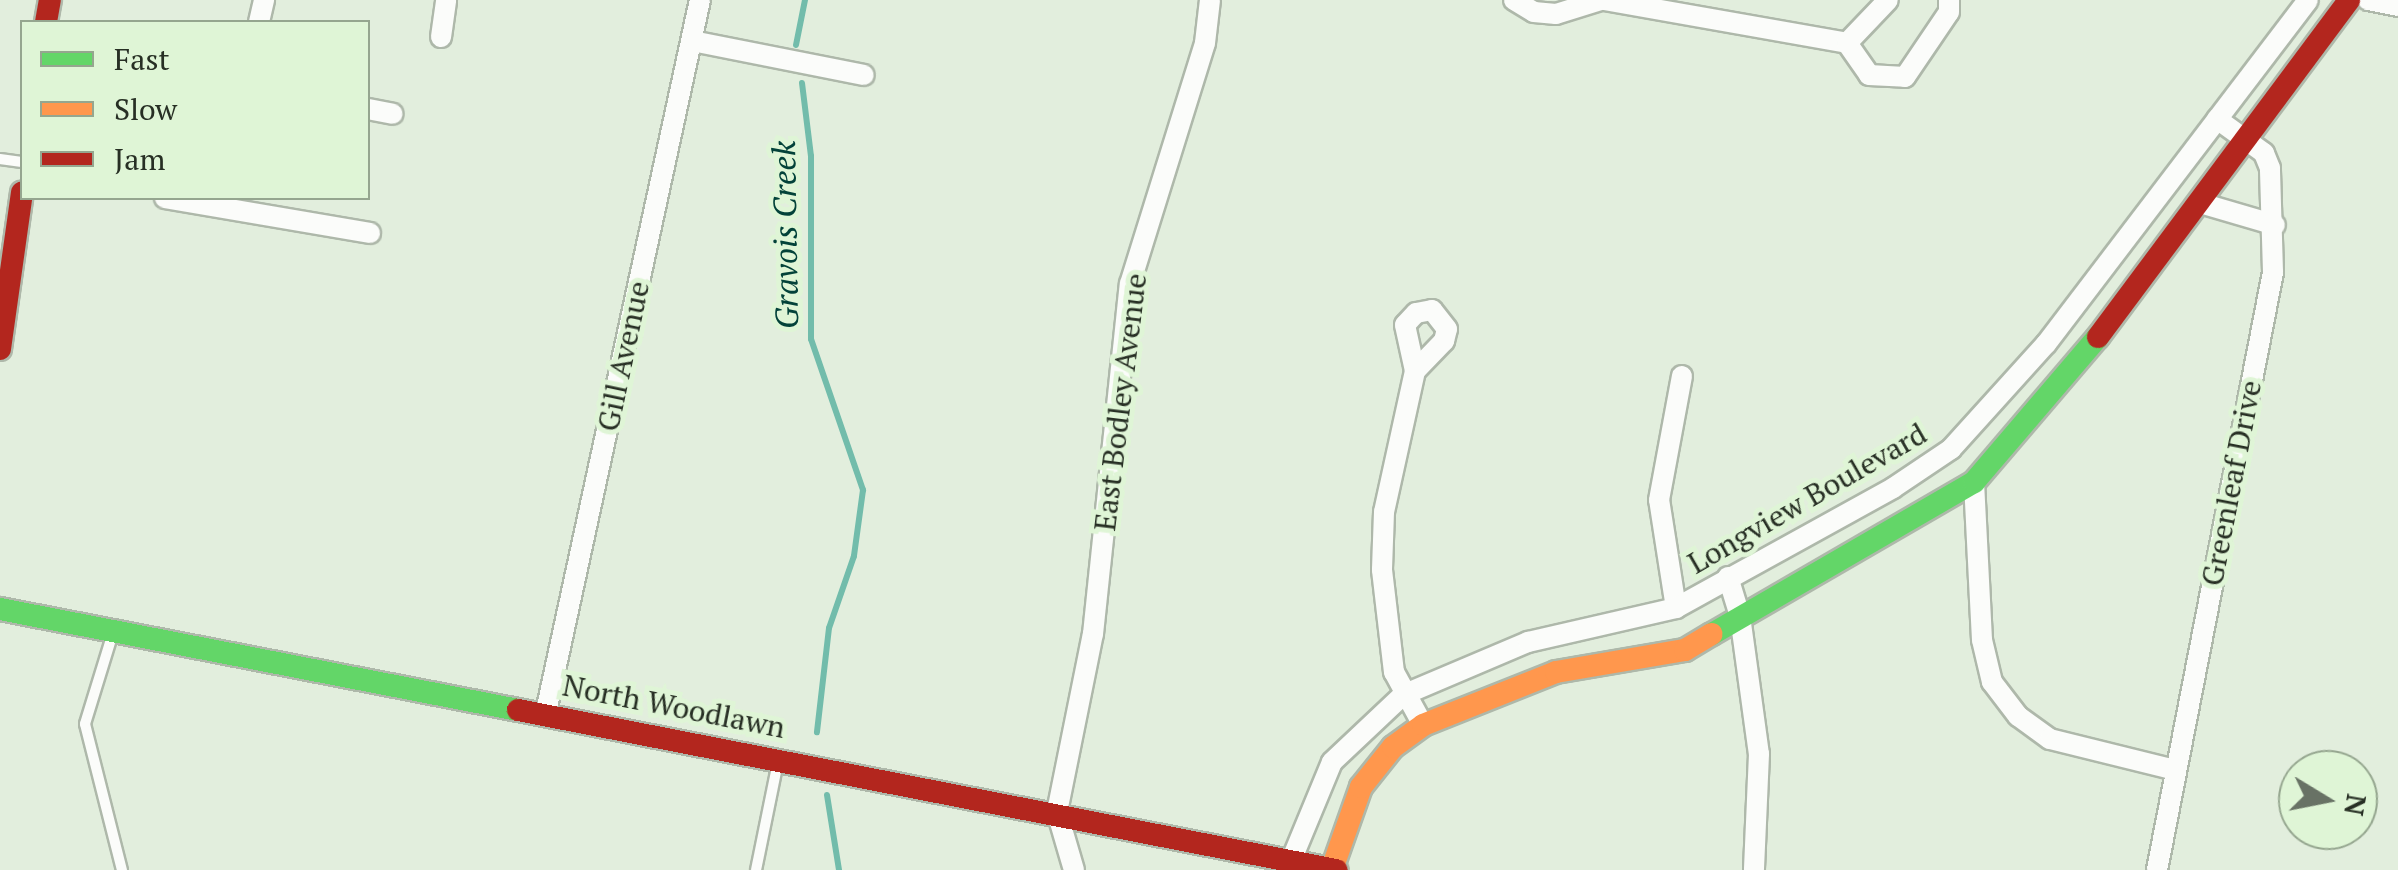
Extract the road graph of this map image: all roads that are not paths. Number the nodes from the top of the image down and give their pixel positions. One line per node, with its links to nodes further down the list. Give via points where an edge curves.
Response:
1 (446, 0): 12 (street)
2 (700, 0): 13 (street, Gill Avenue)
3 (1210, 0): 40 (street, East Bodley Avenue, via 1205,43 1130,284 1093,634)
4 (1514, 0): 5 (street, via 1534,12 1556,14)
5 (1603, 0): 14 (street)
6 (1888, 0): 14 (street)
7 (1948, 0): 14 (street, via 1949,12 1904,76 1869,74)
8 (2308, 0): 18 (street, Longview Boulevard)
9 (2349, 0): 19 (street)
10 (2368, 0): 11 (street)
11 (2398, 6)
12 (441, 37)
13 (692, 41): 15 (street); 36 (street, Gill Avenue)
14 (1847, 42)
15 (864, 75)
16 (370, 109): 17 (street)
17 (393, 114)
18 (2217, 119): 19 (street, Greenleaf Drive); 30 (street, Longview Boulevard, via 2046,344 1950,449 1893,488)
19 (2249, 140): 22 (street); 23 (street, Greenleaf Drive, via 2270,168)
20 (21, 200): 25 (street)
21 (177, 200): 24 (street)
22 (2200, 203): 23 (street); 29 (street, via 2072,370)
23 (2275, 224): 39 (street, Greenleaf Drive, via 2273,272)
24 (370, 233)
25 (2, 321): 26 (street)
26 (0, 349)
27 (1415, 371): 35 (street, via 1383,532 1385,619)
28 (1682, 376): 32 (street, via 1660,500)
29 (1974, 482): 33 (street); 39 (street, via 1982,640 1992,682 2018,716 2050,739)
30 (1728, 577): 32 (street, Longview Boulevard); 33 (street)
31 (0, 608): 34 (street, North Woodlawn)
32 (1676, 608): 35 (street, Longview Boulevard, via 1528,642)
33 (1740, 616): 37 (street, via 1685,650 1556,672); 46 (street, via 1759,754)
34 (114, 630): 36 (street, North Woodlawn); 42 (lane, via 85,724)
35 (1403, 695): 37 (street); 41 (street, Longview Boulevard, via 1332,762)
36 (546, 712): 38 (street, North Woodlawn)
37 (1423, 725): 45 (street, via 1393,747 1361,788)
38 (779, 756): 40 (street, North Woodlawn); 43 (lane)
39 (2175, 770): 47 (street, Greenleaf Drive)
40 (1057, 812): 41 (street, North Woodlawn); 44 (street)
41 (1291, 861): 45 (street, North Woodlawn)
42 (122, 870)
43 (756, 870)
44 (1074, 870)
45 (1334, 870)
46 (1754, 870)
47 (2156, 870)

